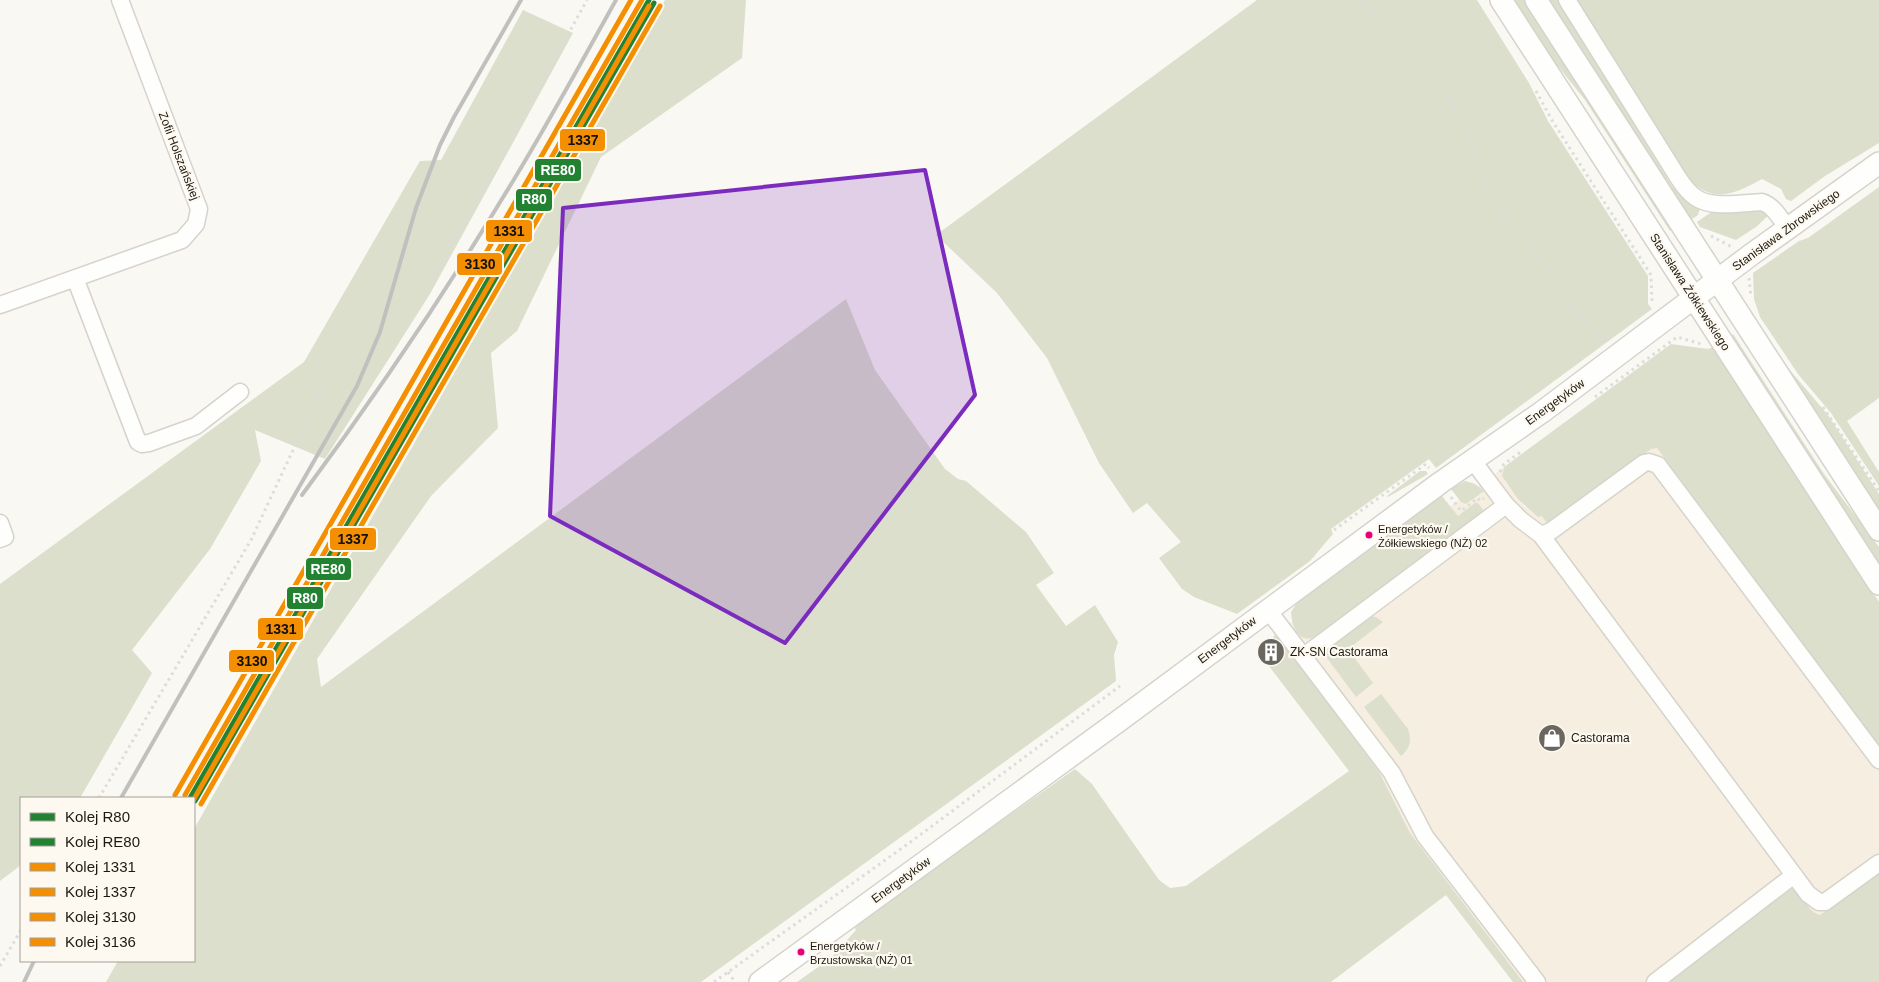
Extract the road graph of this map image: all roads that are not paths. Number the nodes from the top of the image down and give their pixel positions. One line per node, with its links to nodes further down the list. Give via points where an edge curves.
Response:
1 (120, 0): 7 (street, Zofii Holszańskiej, via 199,209 198,217 193,229 182,240)
2 (1501, 0): 9 (main road, Stanisława Żółkiewskiego)
3 (1536, 0): 8 (main road)
4 (1567, 0): 6 (street, via 1689,191 1712,204 1768,204)
5 (1879, 163): 6 (main road, Stanisława Zbrowskiego)
6 (1788, 228): 8 (main road, Stanisława Zbrowskiego)
7 (76, 278): 10 (street, Zofii Holszańskiej); 11 (street, via 138,442 149,443 196,426)
8 (1717, 280): 9 (main road, Stanisława Zbrowskiego); 15 (main road)
9 (1694, 298): 12 (main road, Energetyków); 18 (main road, Stanisława Żółkiewskiego)
10 (0, 305)
11 (240, 392)
12 (1473, 461): 13 (street); 19 (main road, Energetyków)
13 (1506, 505): 16 (street); 20 (street)
14 (0, 523): 17 (street, via 5,537)
15 (1879, 530)
16 (1541, 536): 21 (street, via 1644,463 1658,466); 23 (street)
17 (0, 539)
18 (1879, 584)
19 (1268, 610): 20 (street); 24 (main road, Energetyków)
20 (1304, 656): 25 (street, via 1392,773 1425,836)
21 (1879, 760)
22 (1879, 864): 23 (street, via 1824,902 1808,894)
23 (1794, 875): 26 (street)
24 (760, 982)
25 (1537, 982)
26 (1655, 982)

